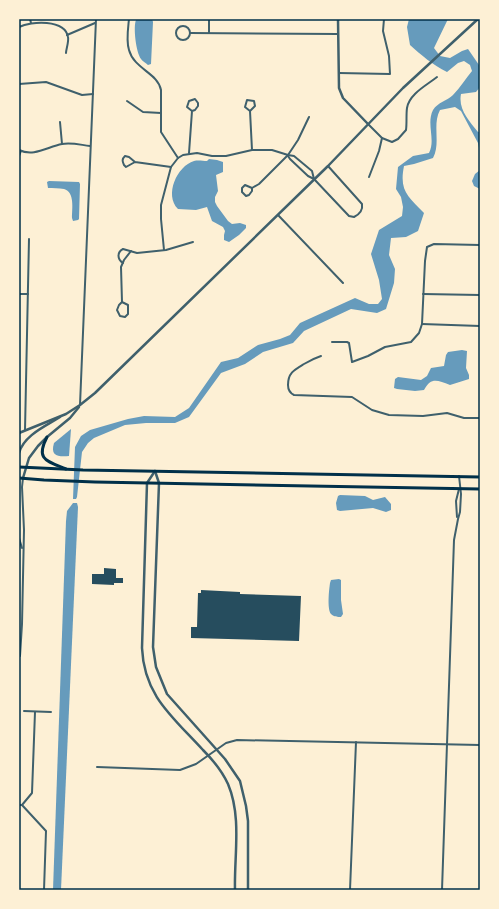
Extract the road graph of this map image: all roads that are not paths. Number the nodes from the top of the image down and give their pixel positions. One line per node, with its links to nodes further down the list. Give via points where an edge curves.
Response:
1 (30, 19): 8 (street)
2 (96, 19): 9 (street)
3 (129, 19): 23 (street, via 129,50 137,65 160,85)
4 (209, 19): 12 (street)
5 (338, 19): 13 (street)
6 (384, 19): 16 (street, via 383,31 390,56 390,74)
7 (478, 19): 26 (street, via 402,88)
8 (31, 23): 10 (street); 14 (street, via 54,24)
9 (96, 23): 14 (street); 19 (street)
10 (19, 27)
11 (190, 33): 11 (street, via 186,38 180,39 175,31 184,26); 12 (street)
12 (209, 33): 13 (street)
13 (338, 34): 16 (street)
14 (67, 35): 15 (street)
15 (66, 54)
16 (338, 73): 26 (street, via 343,98)
17 (437, 77): 27 (street, via 410,101 407,107 406,130 398,139 392,142)
18 (19, 84): 19 (street, via 46,82 82,95)
19 (92, 94): 29 (street)
20 (127, 101): 23 (street, via 143,112)
21 (192, 111): 21 (street, via 198,106 196,100 187,104); 32 (street)
22 (250, 111): 22 (street, via 255,106 254,101 247,100 245,107); 31 (street)
23 (161, 113): 35 (street, via 162,135)
24 (309, 117): 33 (street)
25 (60, 122): 28 (street)
26 (368, 124): 27 (street); 37 (street)
27 (382, 138): 39 (street)
28 (62, 144): 29 (street); 30 (street, via 28,153)
29 (90, 146): 59 (street)
30 (20, 150): 34 (street)
31 (252, 150): 32 (street, via 226,156); 33 (street, via 272,150)
32 (189, 153): 35 (street)
33 (288, 155): 40 (street); 40 (street, via 305,164 312,171); 41 (street)
34 (19, 156)
35 (178, 158): 38 (street)
36 (135, 162): 36 (street, via 126,167 122,162 126,156); 38 (street)
37 (328, 166): 40 (street); 40 (street, via 362,204 359,214 349,216)
38 (171, 167): 46 (street, via 160,213)
39 (369, 177)
40 (314, 180): 42 (street)
41 (252, 188): 41 (street, via 245,185 242,192 246,196 249,195)
42 (278, 216): 49 (street); 59 (street)
43 (29, 239): 51 (street)
44 (194, 242): 46 (street)
45 (480, 245): 52 (street, via 428,246 425,255)
46 (164, 250): 47 (street, via 137,253)
47 (131, 251): 48 (street); 48 (street, via 123,249 119,253 118,258)
48 (122, 263): 54 (street)
49 (343, 282)
50 (19, 294): 51 (street)
51 (28, 294): 62 (street)
52 (423, 294): 53 (street); 55 (street)
53 (480, 295)
54 (122, 302): 54 (street, via 117,310 120,316 125,317 129,309 128,305)
55 (422, 324): 56 (street); 57 (street, via 419,333 411,342 385,348 352,362 349,343)
56 (480, 326)
57 (332, 342)
58 (321, 356): 61 (street, via 289,374 288,389 291,393 352,397 372,410 389,415 423,416 447,413 464,418)
59 (80, 405): 60 (street); 64 (street, via 70,418)
60 (66, 414): 62 (street); 65 (street, via 35,433 24,443)
61 (480, 418)
62 (25, 430): 63 (street)
63 (19, 433)
64 (47, 437): 67 (street, via 38,446); 68 (main road, via 42,446 45,458)
65 (19, 453)
66 (19, 467): 67 (main road)
67 (26, 468): 68 (main road); 73 (street)
68 (67, 469): 69 (main road)
69 (155, 471): 70 (main road); 74 (street); 75 (street)
70 (459, 476): 71 (main road); 76 (street)
71 (480, 477)
72 (19, 478): 73 (main road)
73 (23, 478): 74 (main road); 80 (street)
74 (147, 483): 75 (main road); 89 (street, via 142,648 144,669 151,688 162,705)
75 (159, 483): 76 (main road); 88 (street, via 153,647 156,667 167,694)
76 (459, 488): 77 (main road); 78 (street, via 456,501); 78 (street, via 461,494)
77 (480, 489)
78 (458, 519): 86 (street, via 454,540)
79 (19, 538): 80 (street)
80 (22, 551): 81 (street)
81 (20, 656)
82 (24, 711): 83 (street)
83 (35, 712): 84 (street); 91 (street, via 32,793)
84 (51, 712)
85 (356, 742): 86 (street); 88 (street, via 237,740); 95 (street)
86 (447, 744): 87 (street); 96 (street)
87 (480, 745)
88 (216, 749): 89 (street); 94 (street, via 231,766 243,790 248,821)
89 (208, 755): 90 (street, via 191,767 180,770); 93 (street, via 223,775 233,800 236,821)
90 (97, 767)
91 (21, 805): 92 (street, via 46,831)
92 (44, 890)
93 (235, 890)
94 (248, 890)
95 (350, 890)
96 (442, 890)

